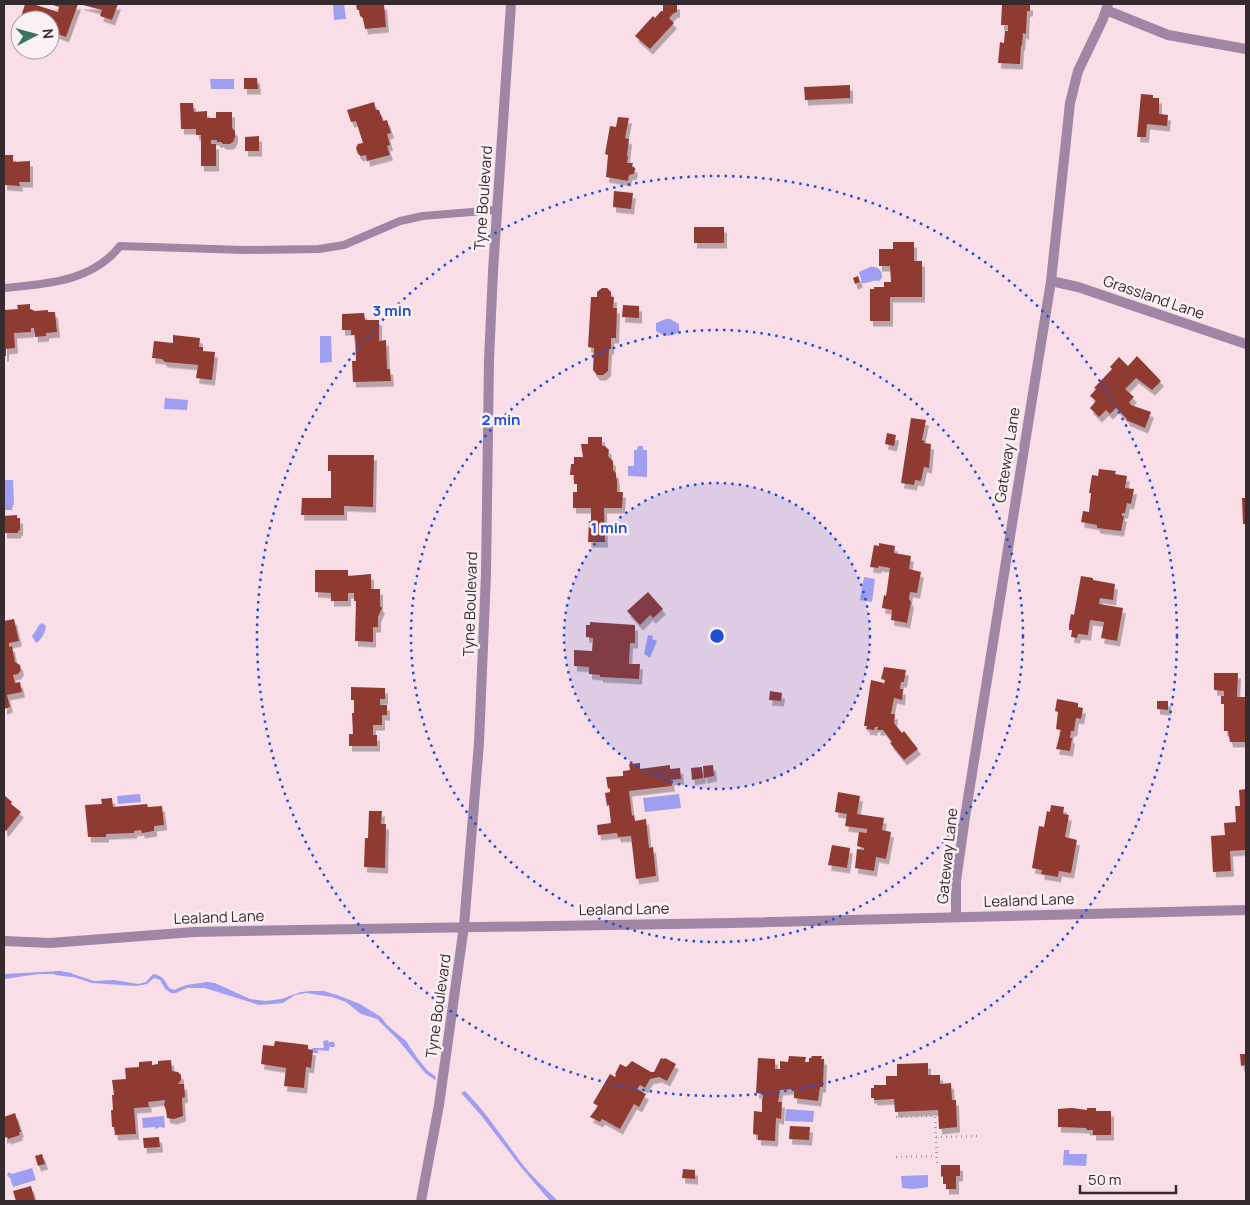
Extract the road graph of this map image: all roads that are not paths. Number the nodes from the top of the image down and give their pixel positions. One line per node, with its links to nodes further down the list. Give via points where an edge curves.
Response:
1 (511, 4): 4 (street, Tyne Boulevard)
2 (1107, 7): 3 (street, via 1168,35); 5 (street, Gateway Lane, via 1082,60 1072,93)
3 (1246, 49)
4 (496, 210): 6 (lane, via 423,216 394,223 344,245 319,249 120,246 104,261 73,278); 10 (street, Tyne Boulevard, via 479,742)
5 (1051, 281): 7 (street, Grassland Lane, via 1078,287); 9 (street, Gateway Lane, via 964,826 956,881)
6 (4, 288)
7 (1246, 344)
8 (1246, 910): 9 (street, Lealand Lane)
9 (956, 917): 10 (street, Lealand Lane)
10 (464, 926): 11 (street, Lealand Lane, via 194,932 42,944); 12 (street, Tyne Boulevard, via 439,1105)
11 (4, 941)
12 (421, 1201)

